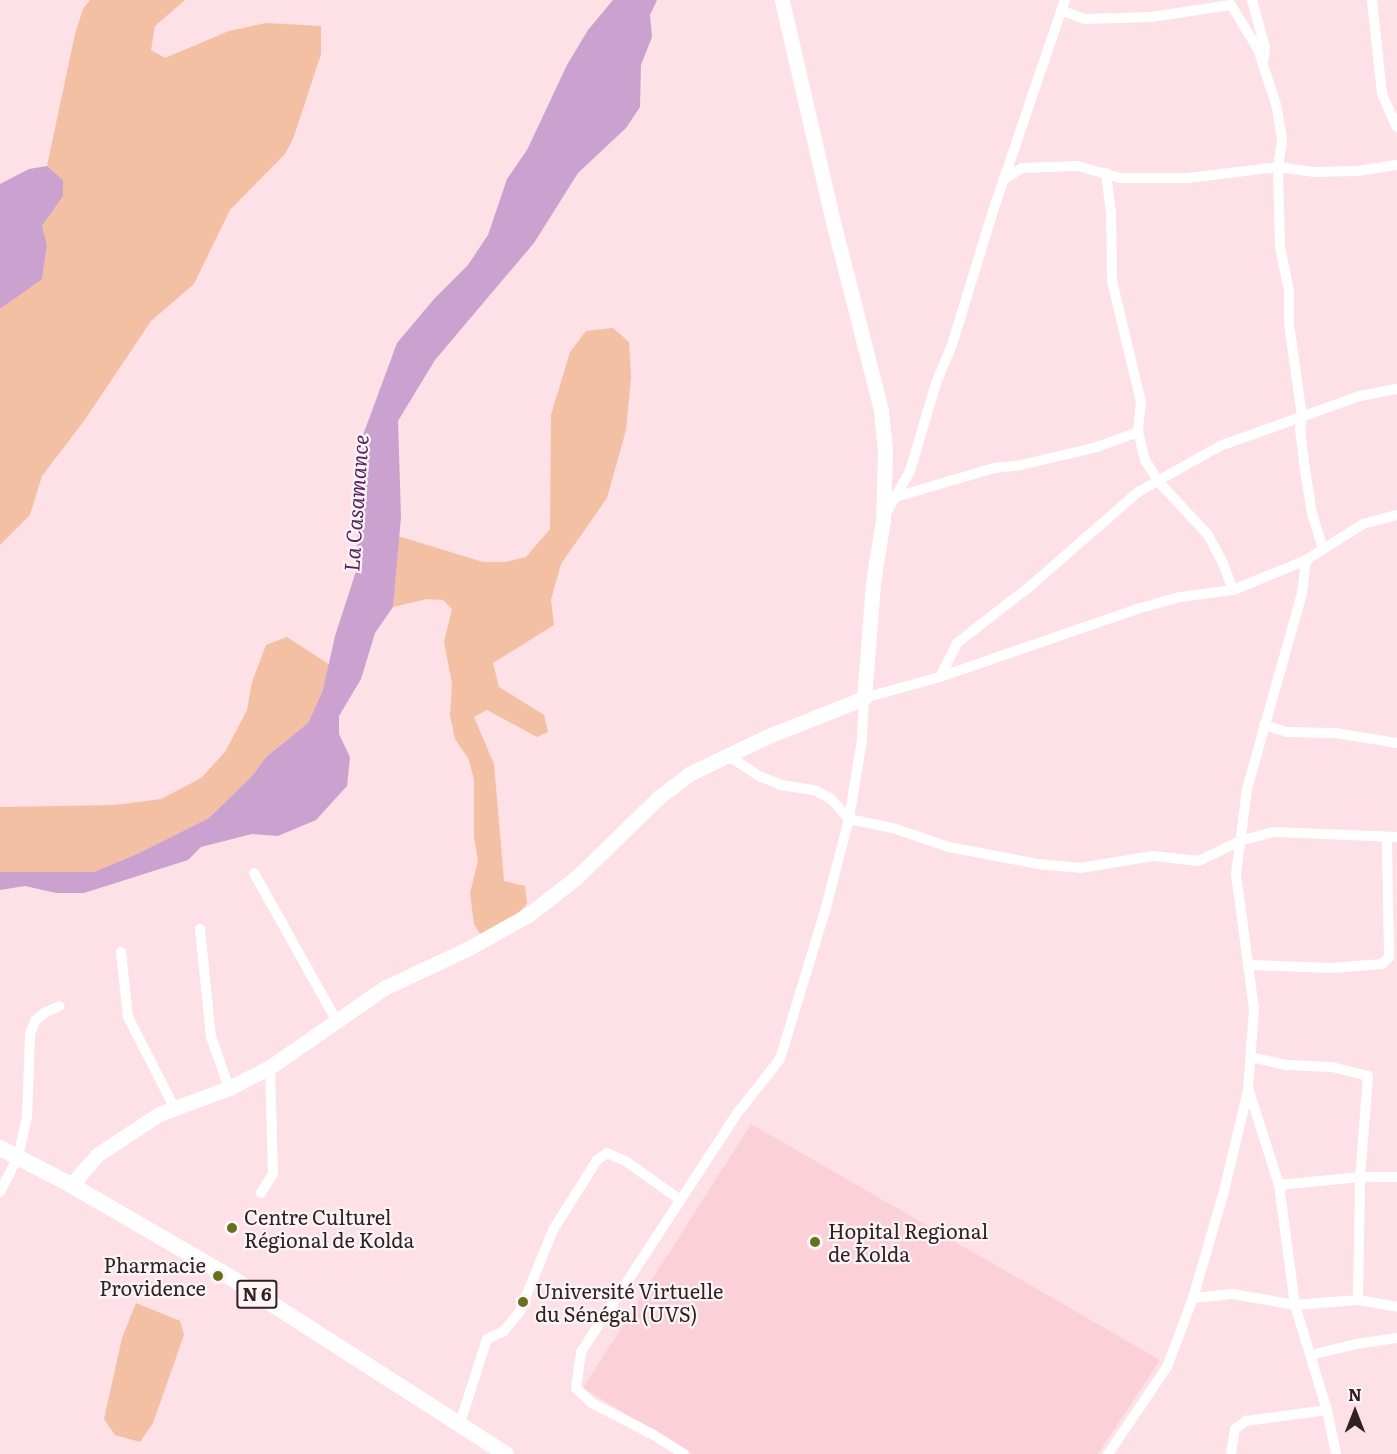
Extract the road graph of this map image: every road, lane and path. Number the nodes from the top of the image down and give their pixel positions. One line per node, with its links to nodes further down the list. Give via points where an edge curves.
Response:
1 (782, 0): 17 (street, via 881,410 885,451)
2 (1252, 0): 5 (street, via 1265,48)
3 (1372, 0): 6 (street, via 1382,94)
4 (1063, 5): 5 (street, via 1085,19 1151,17 1231,5); 10 (street)
5 (1263, 64): 8 (street, via 1277,108 1282,141)
6 (1397, 127)
7 (1397, 165): 8 (street, via 1315,172)
8 (1278, 167): 9 (street, via 1188,178 1120,178); 12 (street, via 1280,247 1289,291 1289,324)
9 (1107, 173): 10 (street, via 1078,166 1022,168); 13 (street, via 1112,281 1141,402)
10 (1005, 179): 15 (street, via 910,471)
11 (1397, 389): 12 (street, via 1360,396)
12 (1302, 417): 14 (street, via 1220,446); 18 (street, via 1301,446 1309,498)
13 (1138, 432): 14 (street, via 1144,460); 15 (street, via 1097,447 994,468)
14 (1158, 481): 20 (street, via 1208,535); 21 (street, via 1138,492 1028,588 957,643)
15 (895, 496): 17 (street)
16 (1397, 515): 18 (street, via 1363,524)
17 (883, 520): 22 (street, via 873,582)
18 (1323, 549): 19 (street)
19 (1306, 560): 20 (street); 23 (street, via 1302,593)
20 (1233, 590): 21 (street, via 1180,597 1137,609)
21 (940, 677): 22 (street)
22 (864, 698): 25 (street); 26 (street, via 862,740)
23 (1264, 725): 24 (street, via 1287,732 1336,733); 28 (street, via 1247,789)
24 (1397, 743)
25 (727, 755): 26 (street, via 759,776 830,798); 34 (street, via 675,783 594,862 528,915 384,988)
26 (849, 819): 28 (street, via 893,828 949,847 1082,868 1153,856 1199,861); 48 (street, via 780,1059)
27 (1392, 838): 28 (street, via 1274,832); 32 (street, via 1389,957 1382,964 1332,968)
28 (1240, 841): 32 (street, via 1236,874)
29 (254, 873): 34 (street)
30 (200, 929): 37 (street, via 211,1037)
31 (121, 952): 39 (street, via 129,1017)
32 (1249, 965): 35 (street, via 1254,1009)
33 (60, 1005): 41 (street, via 44,1013 30,1034 27,1117)
34 (336, 1020): 36 (street)
35 (1251, 1057): 38 (street); 42 (street, via 1287,1065 1332,1067 1368,1076)
36 (270, 1067): 37 (street); 47 (street, via 273,1174)
37 (229, 1088): 39 (street)
38 (1248, 1090): 45 (street); 49 (street)
39 (174, 1107): 44 (street, via 97,1155)
40 (0, 1148): 41 (main road, N 6)
41 (18, 1157): 44 (main road, N 6); 46 (street)
42 (1360, 1177): 43 (street); 45 (street); 50 (street)
43 (1397, 1177)
44 (71, 1185): 56 (main road, N 6, via 230,1277)
45 (1279, 1185): 51 (street)
46 (0, 1192)
47 (261, 1193)
48 (679, 1199): 56 (street, via 627,1162 607,1153 597,1160 553,1230 520,1311 504,1331 487,1339); 58 (street, via 581,1352 576,1388 592,1402)
49 (1193, 1298): 51 (street, via 1233,1294); 59 (street, via 1167,1367)
50 (1358, 1300): 51 (street); 52 (street)
51 (1295, 1305): 54 (street)
52 (1397, 1307)
53 (1397, 1338): 54 (street)
54 (1311, 1355): 55 (street)
55 (1327, 1410): 60 (street, via 1246,1421 1235,1429); 61 (street)
56 (460, 1423): 57 (main road, N 6)
57 (504, 1454)
58 (684, 1454)
59 (1108, 1454)
60 (1231, 1454)
61 (1336, 1454)

